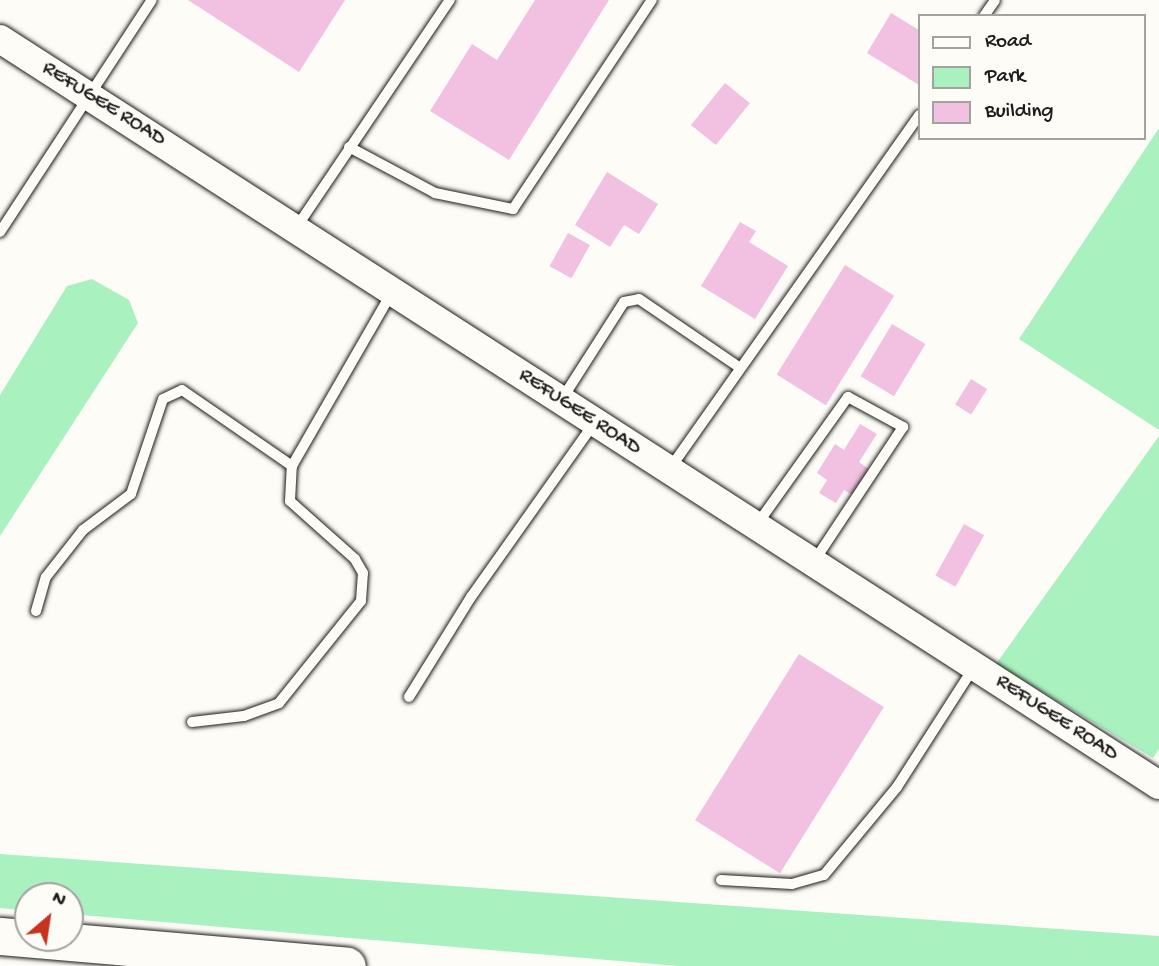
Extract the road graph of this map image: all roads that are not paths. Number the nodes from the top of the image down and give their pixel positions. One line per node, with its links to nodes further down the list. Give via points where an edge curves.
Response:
1 (152, 0): 5 (lane)
2 (450, 0): 7 (lane)
3 (652, 0): 7 (lane, via 513,209 435,193)
4 (0, 39): 5 (main road, REFUGEE ROAD)
5 (89, 96): 8 (main road, REFUGEE ROAD); 9 (lane)
6 (918, 116): 11 (lane)
7 (349, 147): 8 (lane)
8 (296, 229): 10 (main road, REFUGEE ROAD)
9 (0, 232)
10 (392, 292): 12 (main road, REFUGEE ROAD); 14 (lane)
11 (739, 367): 12 (lane, via 639,299 624,302); 15 (lane)
12 (561, 401): 13 (main road, REFUGEE ROAD)
13 (594, 423): 15 (main road, REFUGEE ROAD); 20 (lane, via 471,597)
14 (292, 466): 18 (lane, via 182,390 163,399 131,494 83,530 47,577); 21 (lane, via 290,501 355,559 363,573 361,601 279,703 253,714)
15 (669, 470): 16 (main road, REFUGEE ROAD)
16 (756, 527): 17 (main road, REFUGEE ROAD); 17 (lane, via 848,397 903,427)
17 (813, 563): 19 (main road, REFUGEE ROAD)
18 (36, 611)
19 (974, 667): 22 (main road, REFUGEE ROAD); 23 (lane, via 897,787 824,875 792,884)
20 (409, 697)
21 (191, 722)
22 (1159, 785)
23 (721, 880)
24 (0, 936): 25 (highway)
25 (347, 966)

